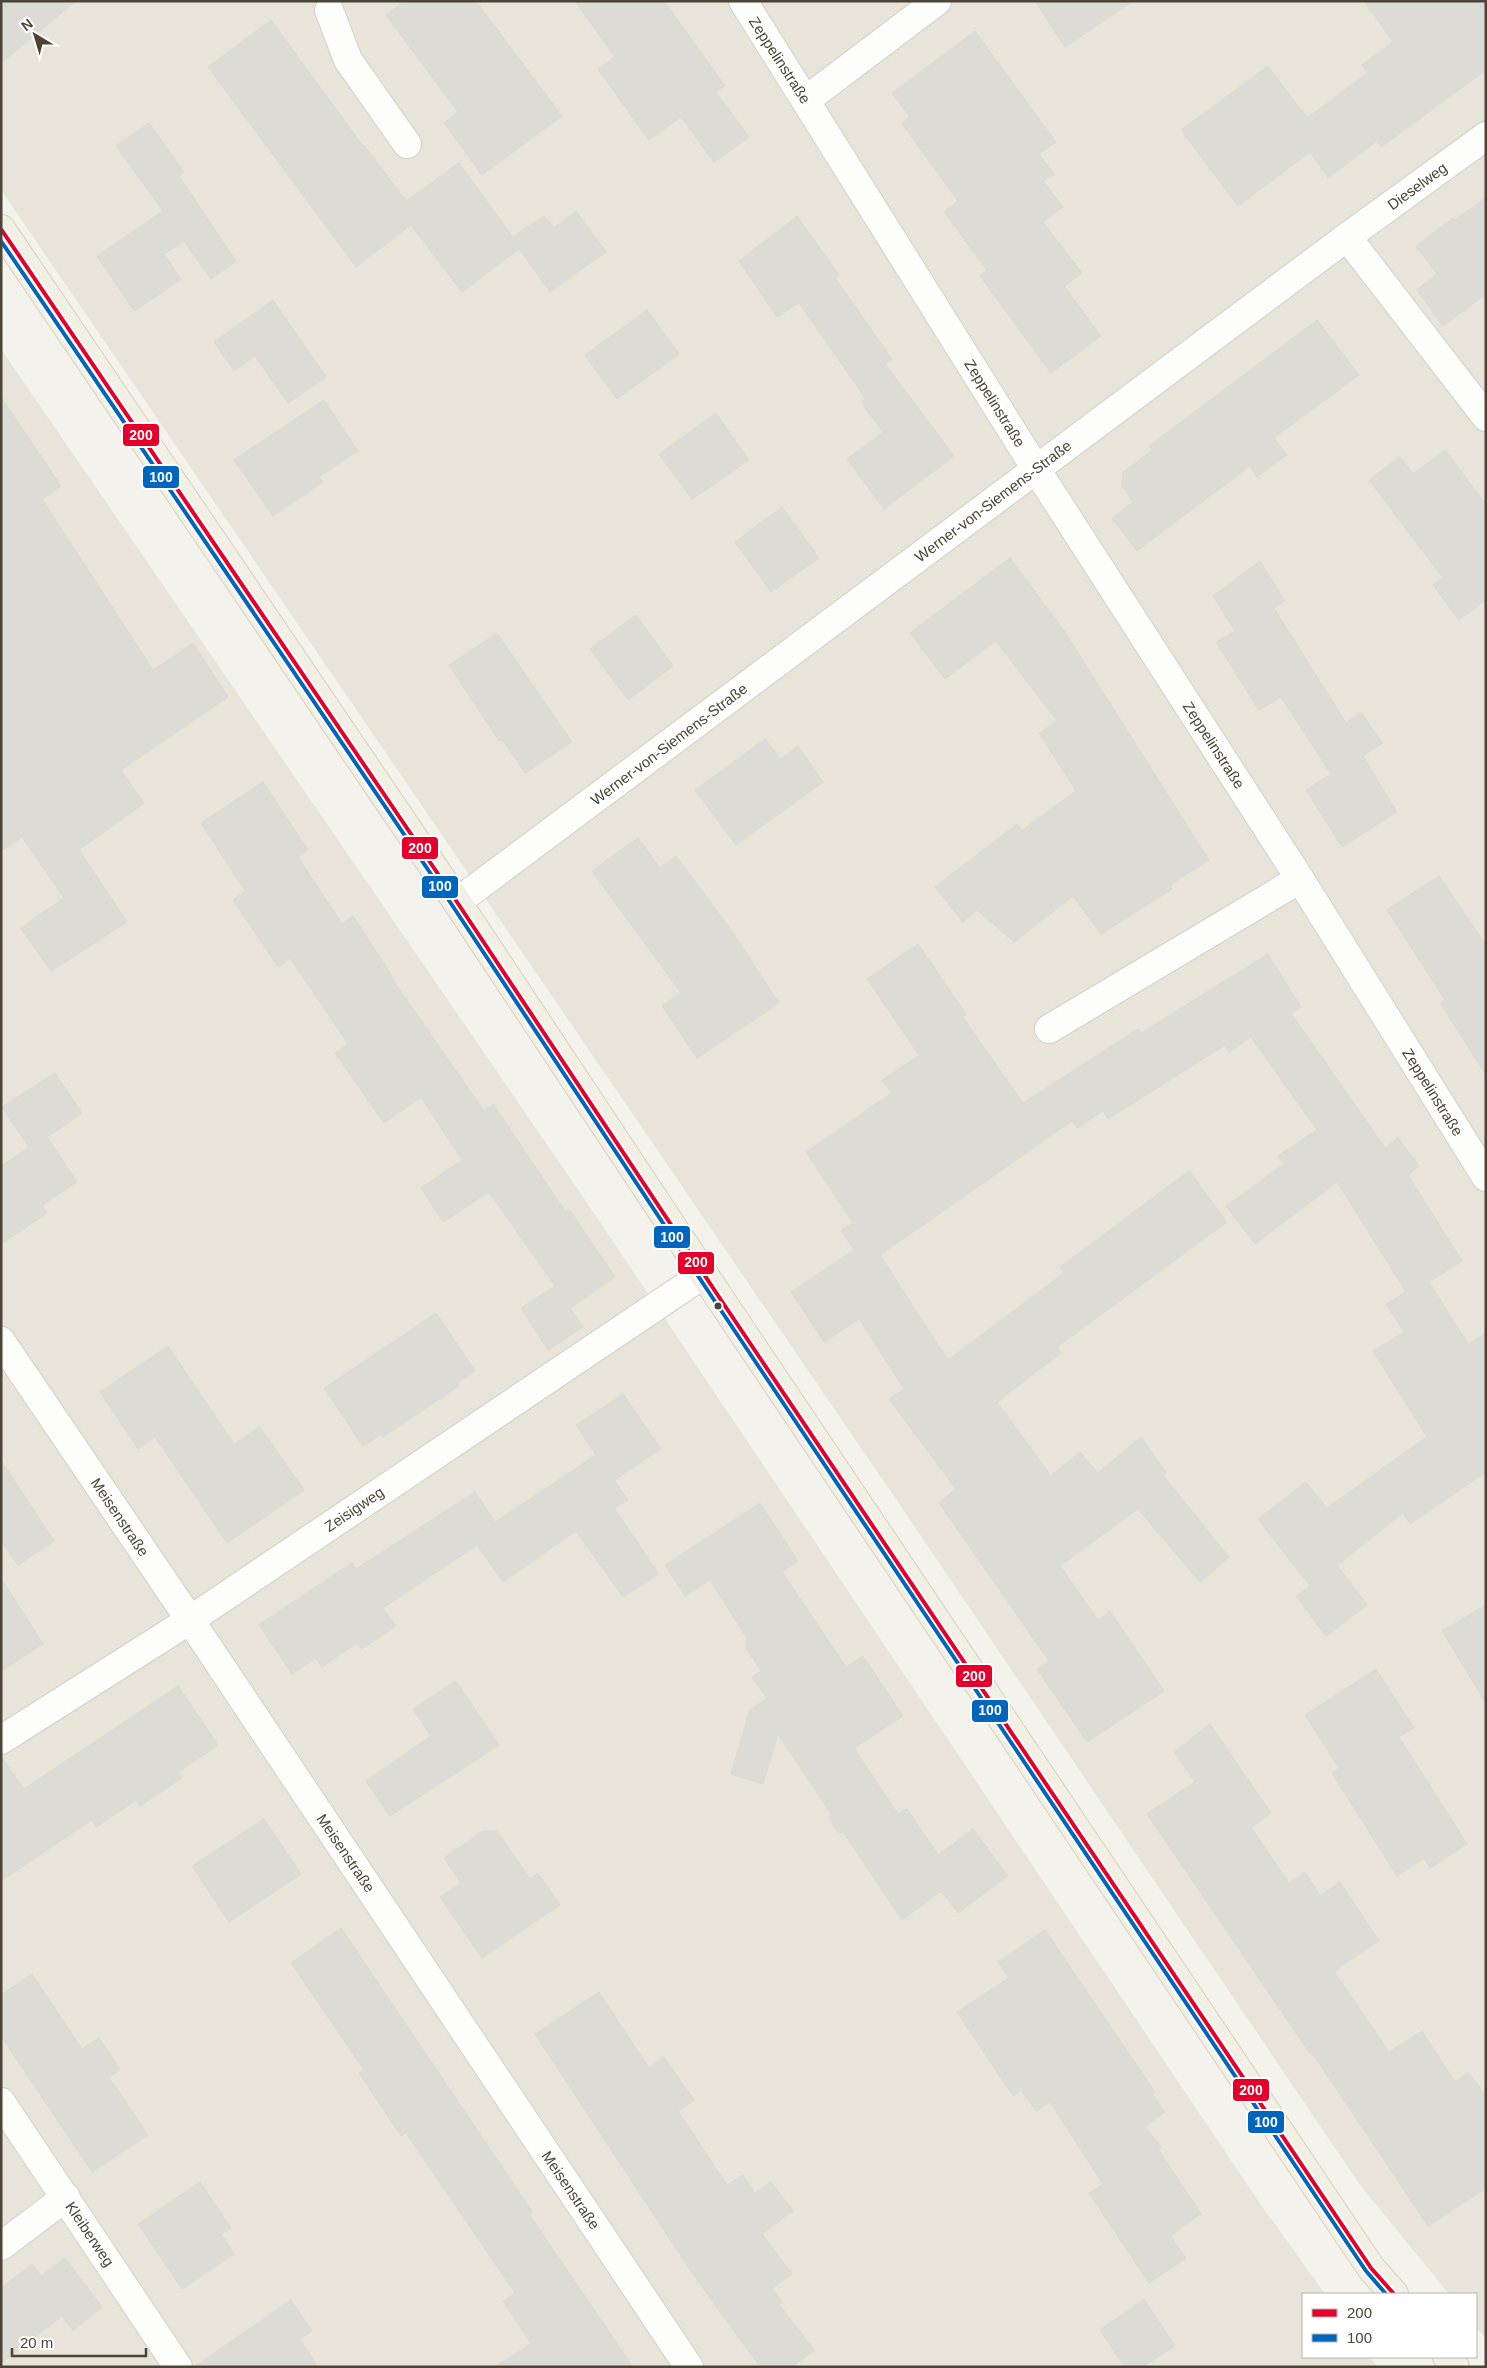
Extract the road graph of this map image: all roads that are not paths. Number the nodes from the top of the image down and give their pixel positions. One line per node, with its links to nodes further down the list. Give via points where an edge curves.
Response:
1 (743, 1): 4 (street, Zeppelinstraße)
2 (937, 1): 4 (street)
3 (331, 4): 6 (street, via 348,60)
4 (806, 100): 10 (street, Zeppelinstraße)
5 (1486, 136): 8 (street, Dieselweg)
6 (408, 144)
7 (1, 229): 12 (main road)
8 (1347, 237): 9 (street); 10 (street, Werner-von-Siemens-Straße)
9 (1486, 417)
10 (1036, 469): 11 (street, Zeppelinstraße); 12 (street, Werner-von-Siemens-Straße)
11 (1300, 879): 13 (street); 14 (street, Zeppelinstraße)
12 (457, 902): 15 (main road)
13 (1049, 1029)
14 (1486, 1177)
15 (704, 1274): 17 (street, Zeisigweg); 22 (main road, via 1371,2268)
16 (1, 1341): 17 (street, Meisenstraße)
17 (190, 1620): 18 (street, Zeisigweg); 24 (street, Meisenstraße)
18 (1, 1740)
19 (1, 2102): 20 (street, Kleiberweg)
20 (66, 2197): 21 (street); 23 (street, Kleiberweg)
21 (1, 2246)
22 (1393, 2293)
23 (178, 2367)
24 (688, 2367)

